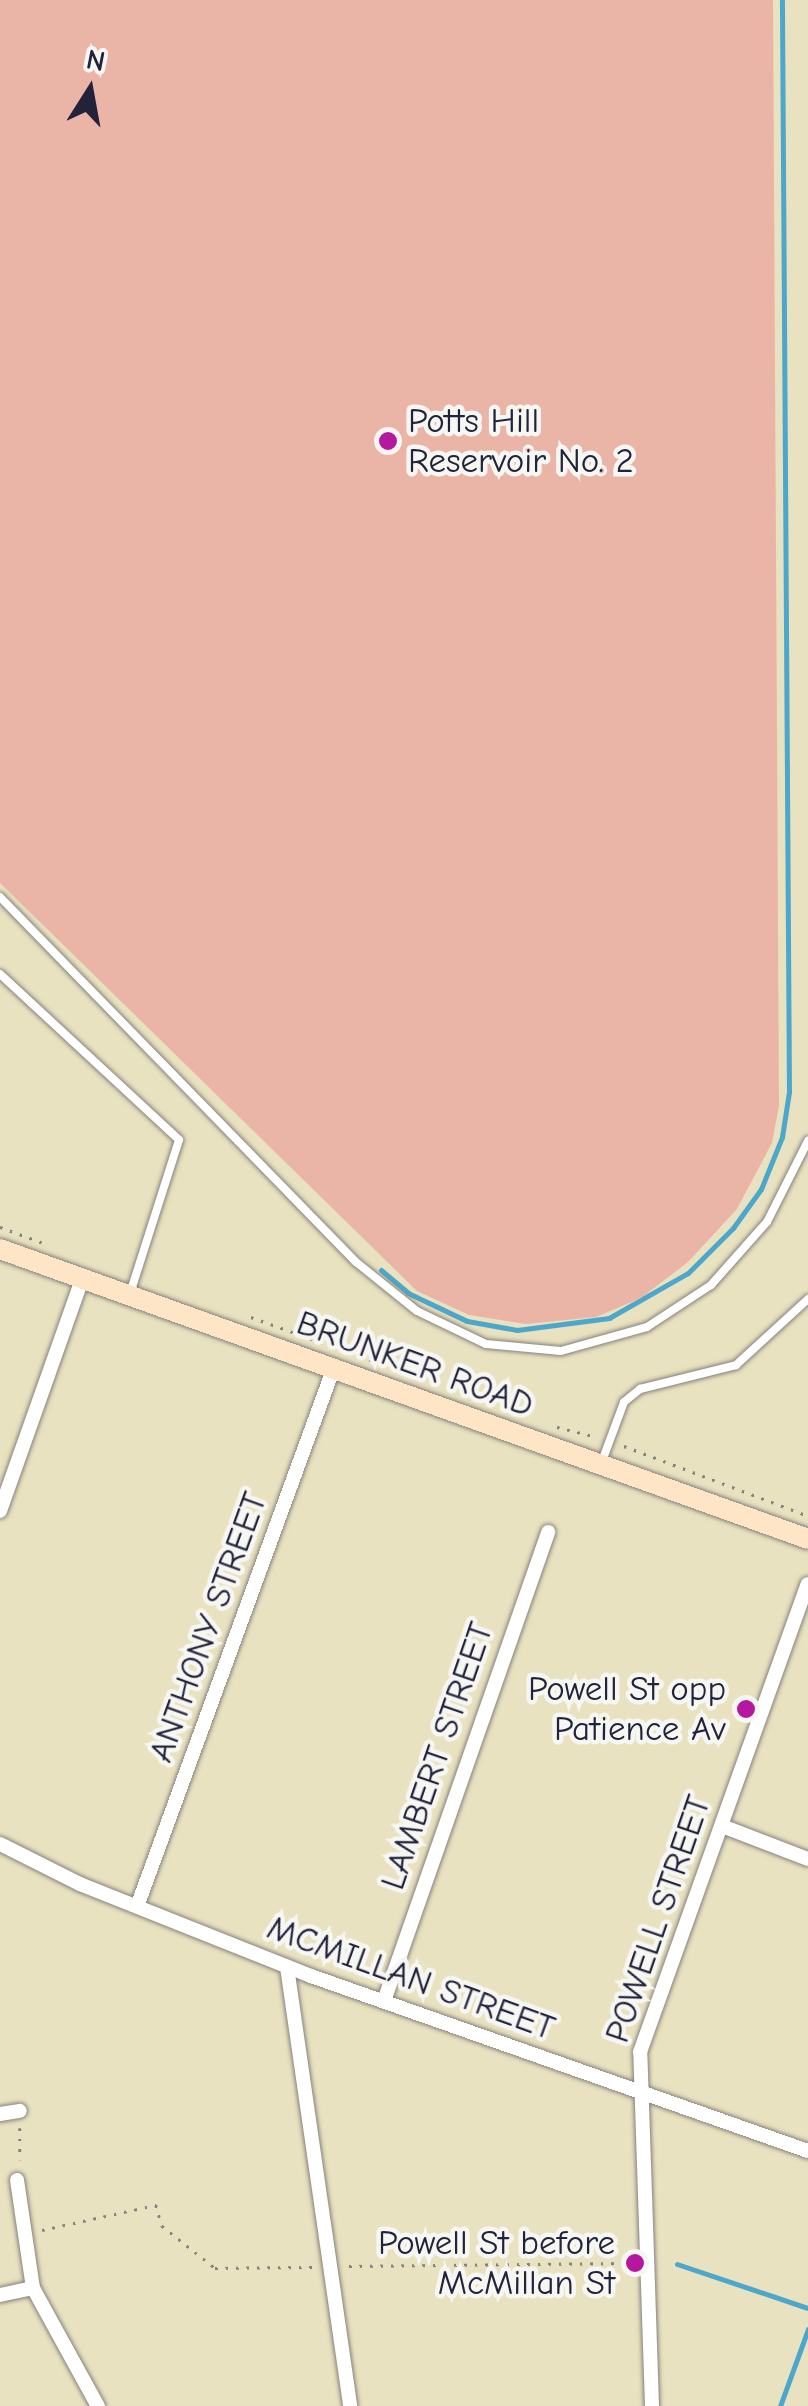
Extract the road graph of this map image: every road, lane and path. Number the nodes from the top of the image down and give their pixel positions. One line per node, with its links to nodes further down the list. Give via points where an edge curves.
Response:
1 (0, 897): 3 (lane, via 356,1262 417,1311 486,1344 561,1351 647,1326 712,1285 767,1222)
2 (0, 974): 6 (lane, via 179,1140)
3 (808, 1141)
4 (0, 1249): 5 (main road, BRUNKER ROAD)
5 (82, 1278): 6 (main road, BRUNKER ROAD); 11 (street)
6 (129, 1296): 8 (main road, BRUNKER ROAD)
7 (808, 1298): 10 (lane, via 736,1365 640,1389 624,1402)
8 (333, 1370): 10 (main road, BRUNKER ROAD); 19 (street, ANTHONY STREET)
9 (638, 1450): 12 (path)
10 (601, 1464): 14 (main road, BRUNKER ROAD)
11 (0, 1511)
12 (808, 1516)
13 (548, 1532): 21 (street, LAMBERT STREET)
14 (808, 1538)
15 (808, 1584): 16 (street, POWELL STREET)
16 (722, 1826): 18 (street); 22 (street, POWELL STREET, via 640,2052)
17 (0, 1844): 19 (street, MCMILLAN STREET)
18 (808, 1858)
19 (138, 1904): 20 (street, MCMILLAN STREET)
20 (288, 1967): 21 (street, MCMILLAN STREET); 31 (street)
21 (384, 2000): 22 (street, MCMILLAN STREET)
22 (639, 2092): 25 (street, MCMILLAN STREET); 32 (street, POWELL STREET, via 647,2124)
23 (20, 2111): 24 (street); 26 (path)
24 (0, 2114)
25 (808, 2151)
26 (20, 2160)
27 (17, 2180): 28 (street)
28 (34, 2288): 29 (street); 30 (street)
29 (0, 2295)
30 (98, 2406)
31 (350, 2406)
32 (652, 2406)

